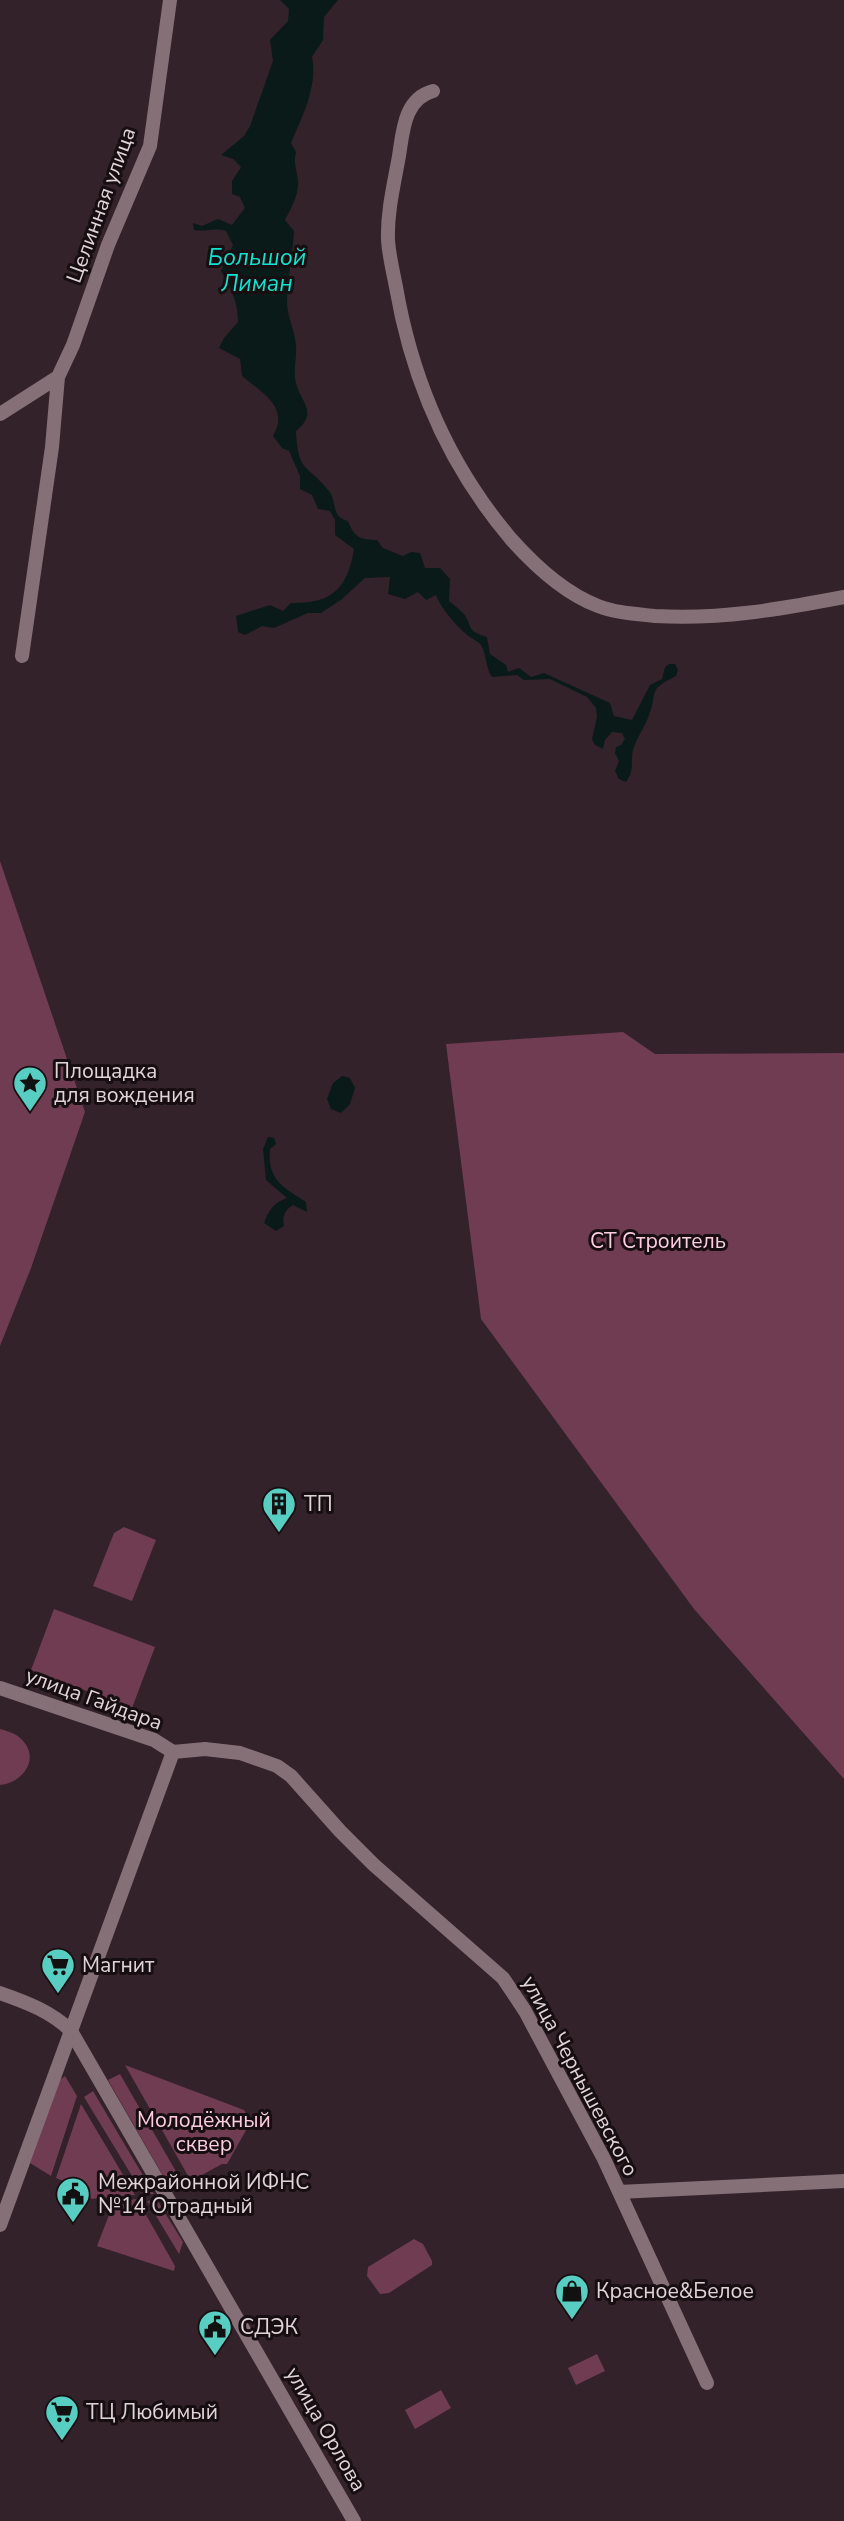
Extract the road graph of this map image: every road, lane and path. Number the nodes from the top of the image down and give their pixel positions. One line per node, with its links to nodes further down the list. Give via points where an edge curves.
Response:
1 (170, 0): 3 (street, Целинная улица, via 150,146)
2 (433, 92): 5 (street, via 416,99 405,124 388,220 390,258 408,343 431,409 460,470 507,533 562,586 617,612 736,616)
3 (58, 377): 4 (street); 6 (street, Целинная улица)
4 (0, 414)
5 (844, 597)
6 (22, 656)
7 (0, 1688): 8 (street, улица Гайдара, via 154,1740)
8 (173, 1752): 10 (street); 12 (street, улица Чернышевского, via 240,1753 291,1776 374,1865 497,1972 525,2011)
9 (0, 1993): 10 (street, via 60,2020)
10 (71, 2031): 13 (street); 15 (street, улица Орлова)
11 (844, 2180): 12 (street)
12 (619, 2192): 14 (street, улица Чернышевского)
13 (0, 2225)
14 (707, 2383)
15 (354, 2521)

